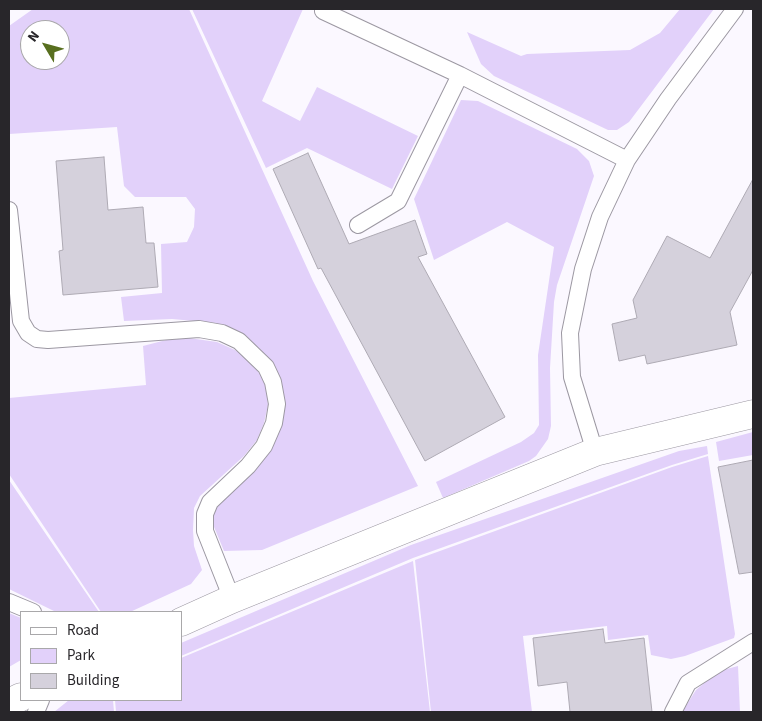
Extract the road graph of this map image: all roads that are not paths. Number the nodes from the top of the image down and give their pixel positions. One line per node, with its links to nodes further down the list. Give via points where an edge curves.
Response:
1 (735, 9): 4 (lane)
2 (323, 11): 3 (lane)
3 (460, 75): 4 (lane); 6 (lane, via 398,201)
4 (627, 160): 8 (lane, via 600,217 583,270 570,333 572,377)
5 (9, 210): 9 (lane, via 21,321 28,333 37,339 199,329 222,333 239,341 266,368 273,382 277,404 274,423 264,446 210,502 205,514 205,531)
6 (358, 225)
7 (753, 414): 8 (street)
8 (595, 452): 9 (street)
9 (232, 599): 12 (street)
10 (9, 602): 11 (lane)
11 (31, 611)
12 (182, 622)
13 (753, 642): 14 (lane, via 688,683)
14 (673, 712)

